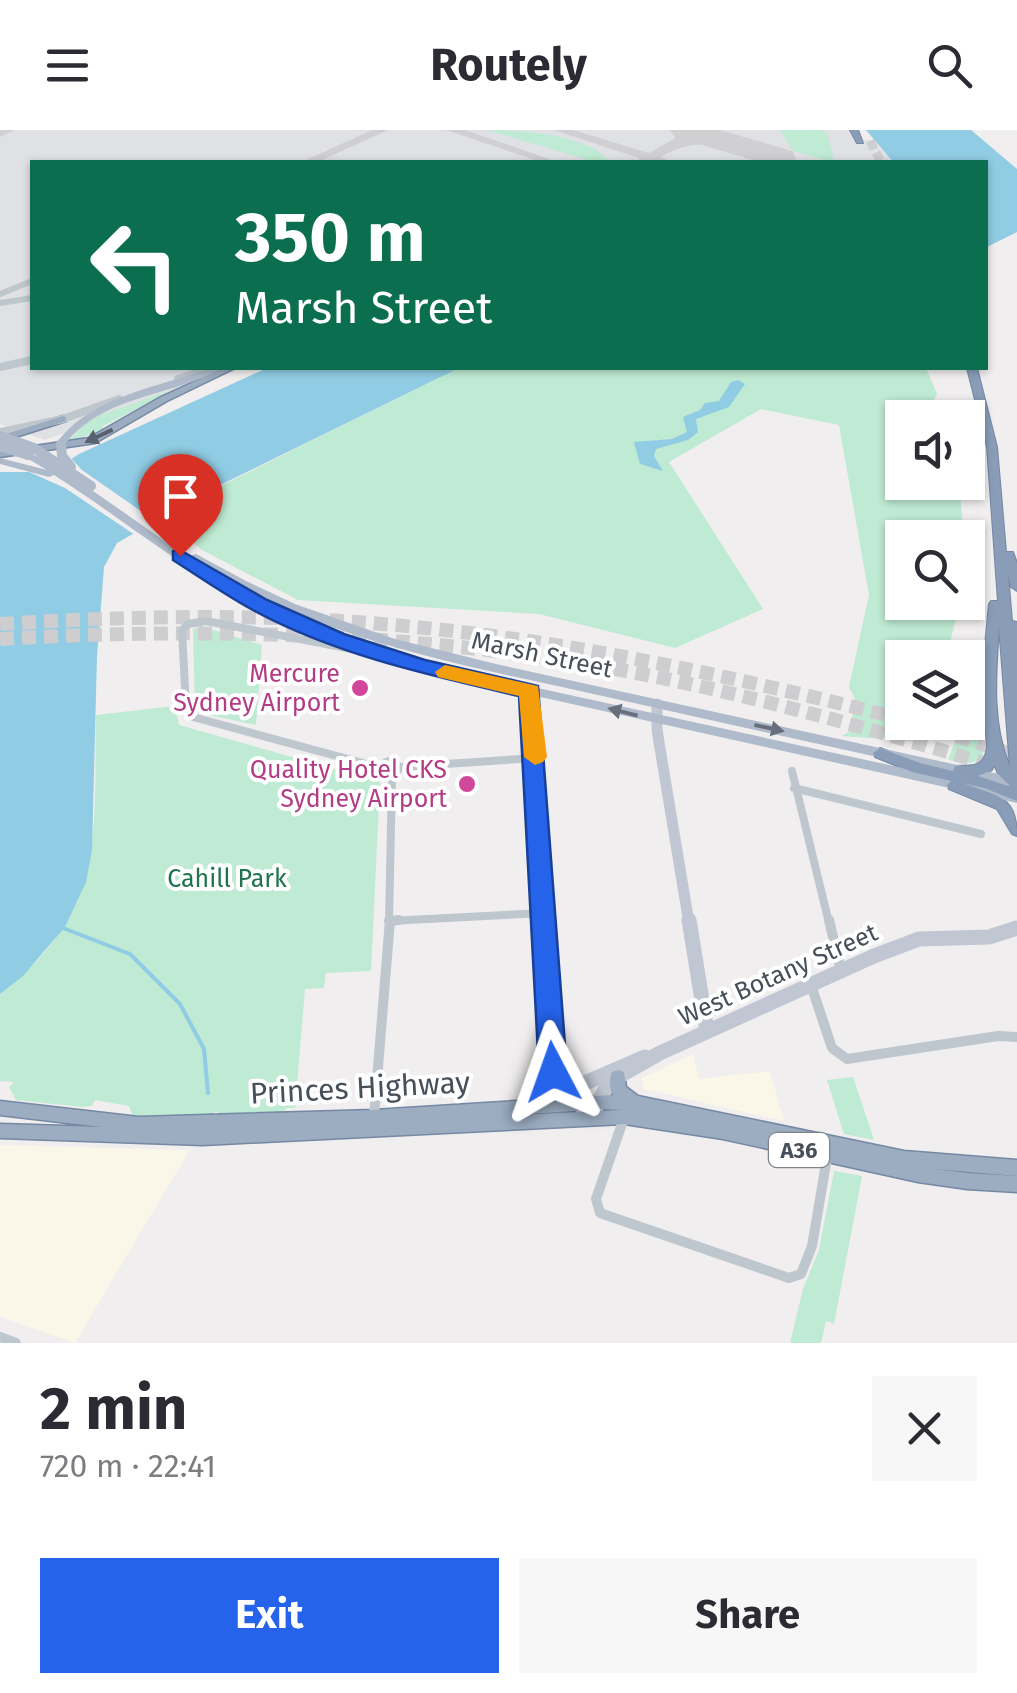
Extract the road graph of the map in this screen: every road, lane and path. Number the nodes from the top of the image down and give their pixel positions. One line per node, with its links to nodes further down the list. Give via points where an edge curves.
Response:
1 (854, 130): 2 (highway, via 865,141)
2 (863, 130)
3 (30, 282): 4 (street)
4 (0, 294)
5 (30, 298): 6 (street)
6 (0, 303)
7 (30, 360): 8 (street)
8 (0, 366)
9 (215, 370): 18 (main road, bridge, via 70,430 61,444 65,462)
10 (215, 370): 14 (street)
11 (217, 370): 17 (highway, one-way to 17, via 92,441)
12 (973, 370): 16 (highway)
13 (981, 370): 16 (highway)
14 (63, 419): 15 (highway)
15 (0, 438): 18 (main road, bridge, via 34,448)
16 (996, 447): 20 (highway)
17 (0, 457): 18 (main road)
18 (86, 488): 19 (main road, Marsh Street)
19 (168, 542): 22 (main road, Marsh Street, via 260,593); 23 (main road, Marsh Street, via 269,610)
20 (1004, 554): 21 (highway); 24 (highway); 28 (highway, via 990,661); 38 (highway)
21 (1017, 587)
22 (417, 649): 25 (main road, via 524,682); 26 (main road, Marsh Street)
23 (382, 655): 25 (main road, Marsh Street); 32 (street, Marsh Street, via 206,621 184,626 186,707 196,720)
24 (1017, 670)
25 (530, 691): 27 (main road, Marsh Street, one-way to 25); 30 (street)
26 (656, 704): 27 (main road); 29 (main road, Marsh Street, one-way to 29)
27 (656, 720): 33 (main road, Marsh Street); 47 (main road)
28 (995, 748): 36 (highway, via 987,766); 38 (highway)
29 (880, 753): 33 (highway)
30 (536, 758): 31 (street); 42 (street)
31 (400, 767): 32 (street, via 390,762); 35 (street)
32 (381, 768): 35 (street)
33 (917, 769): 36 (highway)
34 (792, 771): 37 (street)
35 (392, 776): 43 (street)
36 (956, 777): 38 (highway); 39 (main road); 40 (highway, via 1002,805)
37 (794, 788): 41 (street); 45 (street)
38 (1016, 788): 39 (highway)
39 (995, 794)
40 (1017, 830)
41 (981, 834)
42 (542, 914): 43 (street); 50 (street)
43 (389, 921): 58 (street)
44 (1017, 928): 45 (main road, West Botany Street, via 989,937 918,939)
45 (841, 971): 46 (main road, West Botany Street)
46 (811, 985): 47 (main road, West Botany Street); 48 (street, via 832,1048 847,1059)
47 (707, 1030): 49 (main road, West Botany Street)
48 (1017, 1037)
49 (660, 1053): 51 (main road, West Botany Street); 54 (main road)
50 (553, 1072)
51 (618, 1077): 52 (main road, West Botany Street); 53 (highway, via 618,1090)
52 (600, 1102): 53 (highway, Princes Highway / A36); 54 (highway, Princes Highway / A36); 56 (main road, West Botany Street)
53 (639, 1104): 60 (highway, Princes Highway / A36)
54 (534, 1105): 58 (highway, Princes Highway / A36)
55 (0, 1108): 58 (highway, Princes Highway / A36, via 139,1124)
56 (582, 1116): 57 (highway, Princes Highway / A36); 58 (highway, Princes Highway / A36)
57 (624, 1117): 60 (highway, Princes Highway / A36); 60 (street, via 596,1199 600,1213 789,1278 804,1271 812,1246)
58 (374, 1124): 59 (highway, Princes Highway / A36, via 203,1138)
59 (0, 1131)
60 (828, 1149): 61 (highway, Princes Highway / A36); 62 (highway, Princes Highway / A36, via 956,1180)
61 (1017, 1168)
62 (1017, 1184)
63 (0, 1337): 64 (street)
64 (16, 1343)

